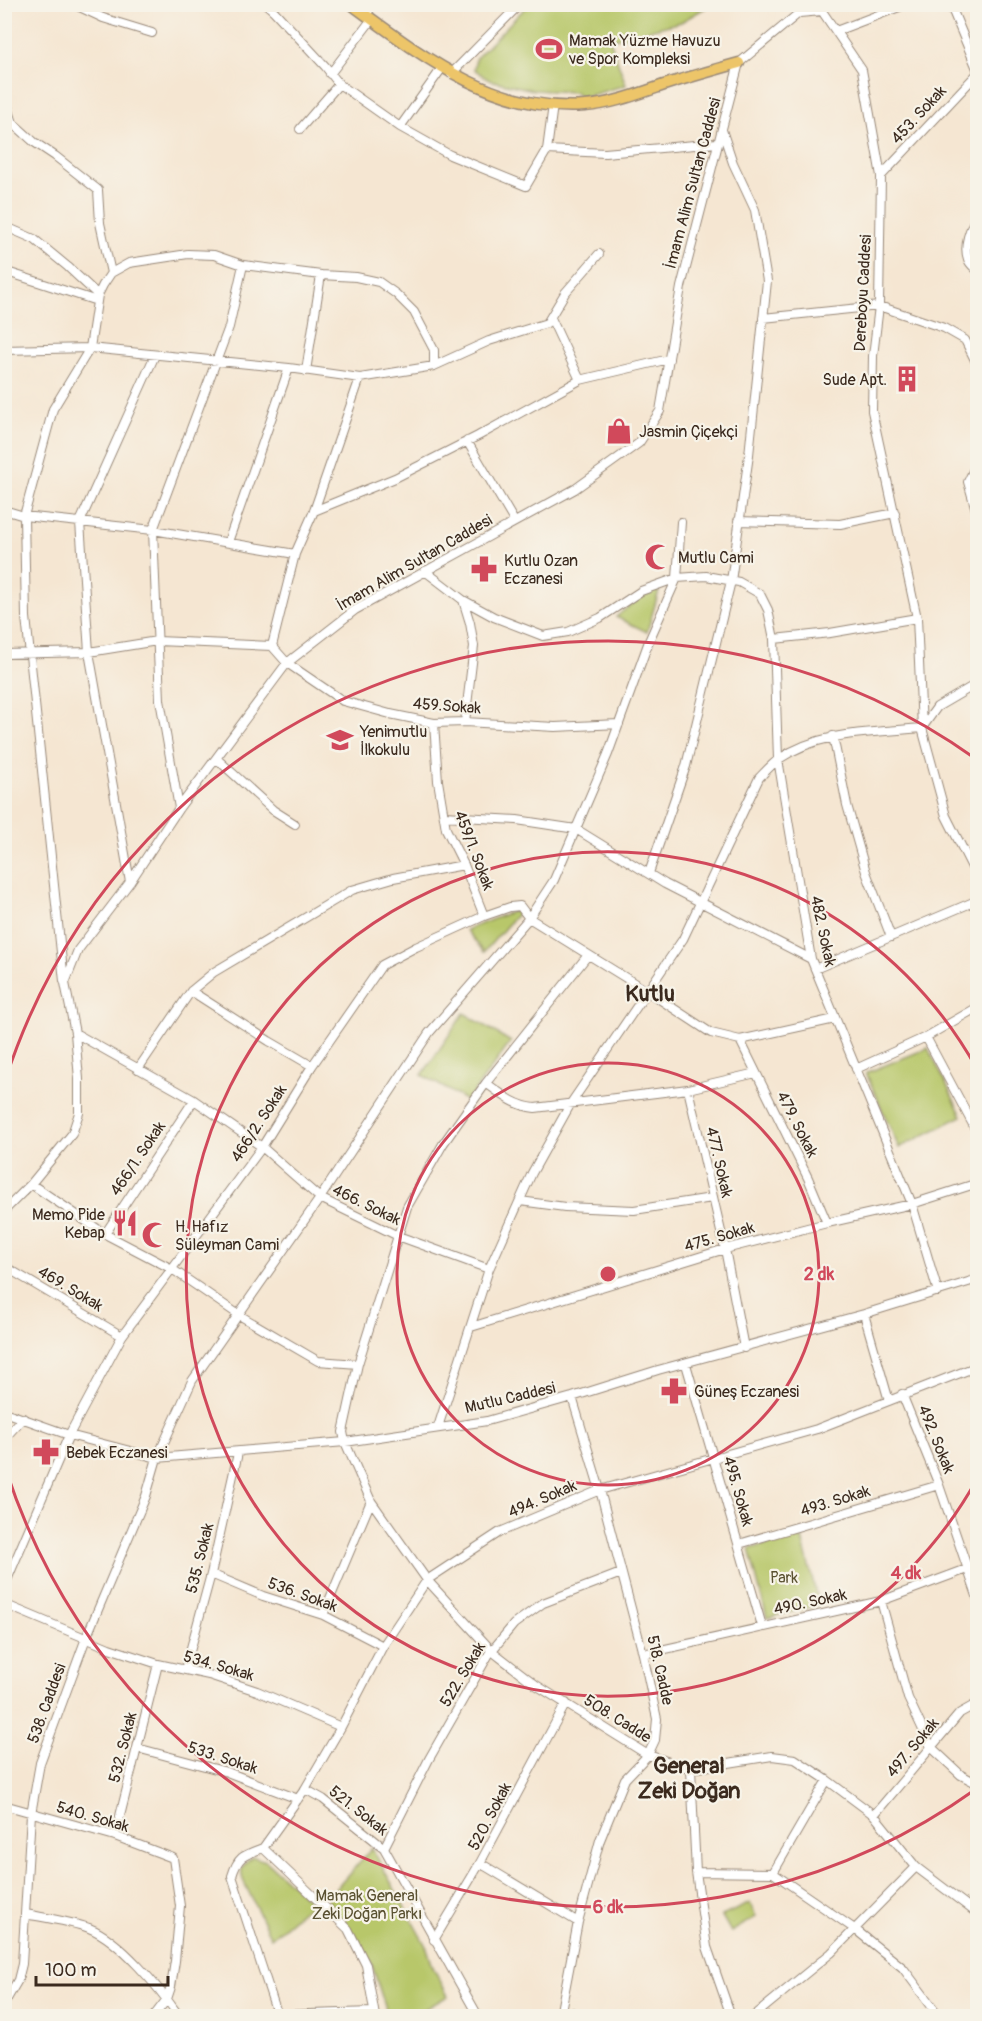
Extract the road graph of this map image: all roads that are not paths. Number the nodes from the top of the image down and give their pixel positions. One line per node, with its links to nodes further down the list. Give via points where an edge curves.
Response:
1 (73, 4): 11 (street)
2 (266, 4): 15 (street)
3 (351, 4): 9 (main road)
4 (373, 4): 9 (street)
5 (520, 4): 13 (street)
6 (907, 4): 10 (street)
7 (950, 4): 14 (street)
8 (824, 8): 10 (street, Dereboyu Caddesi); 12 (street, Dereboyu Caddesi, via 799,13)
9 (369, 17): 13 (main road); 15 (street)
10 (836, 31): 24 (street, Dereboyu Caddesi, via 862,70)
11 (152, 33)
12 (739, 63): 18 (main road, via 620,100 585,106); 21 (street, İmam Alim Sultan Caddesi)
13 (446, 71): 18 (main road, via 488,91); 19 (street)
14 (978, 72): 24 (street, 453. Sokak)
15 (330, 74): 16 (street)
16 (339, 84): 19 (street); 20 (street)
17 (4, 95): 31 (street, via 14,123 98,190 100,223)
18 (553, 105): 23 (street)
19 (400, 127): 23 (street, via 450,155 526,186)
20 (300, 129)
21 (722, 130): 22 (street, İmam Alim Sultan Caddesi); 36 (street, via 755,210 767,281)
22 (717, 143): 23 (street, via 605,153); 40 (street, İmam Alim Sultan Caddesi, via 681,287)
23 (547, 150)
24 (881, 176): 34 (street, Dereboyu Caddesi)
25 (978, 215): 30 (street, via 971,225 967,247 968,260)
26 (4, 226): 33 (street, via 33,239)
27 (599, 254): 35 (street, via 565,293)
28 (243, 266): 31 (street, via 214,255 188,254 129,263); 32 (street); 41 (street, via 229,327)
29 (4, 271): 33 (street)
30 (978, 272)
31 (111, 273): 33 (street)
32 (321, 275): 42 (street, via 379,282 396,294 414,312 434,350); 45 (street)
33 (98, 298): 37 (street)
34 (879, 306): 36 (street); 43 (street, via 944,328 965,340); 52 (street, Dereboyu Caddesi, via 872,411)
35 (551, 318): 42 (street, via 547,323 489,341); 47 (street)
36 (763, 318): 56 (street)
37 (90, 348): 38 (street); 39 (street); 53 (street, via 53,409)
38 (4, 350)
39 (154, 354): 41 (street); 57 (street)
40 (669, 359): 47 (street); 55 (street, İmam Alim Sultan Caddesi, via 660,411 639,443 584,483)
41 (216, 361): 44 (street); 59 (street)
42 (434, 366): 46 (street)
43 (978, 366)
44 (289, 368): 45 (street); 60 (street)
45 (306, 371): 46 (street)
46 (360, 378): 51 (street)
47 (580, 380): 48 (street)
48 (467, 441): 51 (street, via 394,478); 55 (street)
49 (978, 460): 54 (street, via 968,482)
50 (4, 510): 53 (street)
51 (314, 511): 61 (street)
52 (895, 513): 56 (street, via 840,524); 66 (street, Dereboyu Caddesi)
53 (24, 516): 57 (street); 71 (street)
54 (978, 517)
55 (514, 521): 62 (street, İmam Alim Sultan Caddesi)
56 (738, 521): 64 (street)
57 (80, 522): 59 (street); 70 (street)
58 (681, 522): 63 (street, 538. Caddesi)
59 (153, 530): 60 (street); 68 (street)
60 (228, 542): 61 (street)
61 (295, 554): 69 (street)
62 (425, 571): 65 (street); 73 (street, İmam Alim Sultan Caddesi, via 355,610)
63 (677, 578): 64 (street, via 706,576); 65 (street, via 642,591 600,618 568,632 543,636); 77 (street, 538. Caddesi)
64 (731, 580): 67 (street, 482. Sokak, via 760,594); 87 (street, via 686,766)
65 (463, 600): 75 (street, via 474,646)
66 (917, 618): 67 (street); 78 (street, Dereboyu Caddesi)
67 (774, 639): 81 (street, 482. Sokak)
68 (158, 641): 69 (street); 70 (street); 82 (street, via 160,700)
69 (272, 646): 73 (street, 459.Sokak)
70 (89, 652): 71 (street); 89 (street)
71 (30, 653): 72 (street); 98 (street)
72 (4, 654)
73 (287, 663): 76 (street, 459.Sokak, via 343,701); 80 (street, İmam Alim Sultan Caddesi)
74 (978, 683): 78 (street, via 937,707)
75 (465, 722): 76 (street, 459.Sokak); 77 (street, 459.Sokak, via 555,727)
76 (434, 723): 83 (street, 459/1. Sokak)
77 (619, 724): 85 (street, 538. Caddesi)
78 (922, 728): 79 (street); 88 (street, Dereboyu Caddesi, via 946,816)
79 (833, 736): 81 (street); 94 (street, via 866,872)
80 (217, 759): 82 (street, İmam Alim Sultan Caddesi); 84 (street, via 273,810)
81 (778, 759): 91 (street, via 759,778); 96 (street, 482. Sokak)
82 (179, 808): 89 (street, İmam Alim Sultan Caddesi)
83 (444, 816): 85 (street, via 517,820); 86 (street, 459/1. Sokak, via 446,829)
84 (295, 824)
85 (576, 829): 87 (street); 93 (street, 538. Caddesi, via 554,880)
86 (464, 865): 92 (street, 459/1. Sokak); 99 (street, via 352,890 214,972)
87 (649, 873): 91 (street)
88 (978, 879)
89 (130, 882): 98 (street, İmam Alim Sultan Caddesi, via 78,950)
90 (978, 900): 94 (street)
91 (700, 902): 96 (street); 100 (street, via 682,939)
92 (484, 916): 93 (street, 466/2. Sokak, via 520,906); 106 (street, 466/2. Sokak, via 382,965)
93 (529, 918): 95 (street); 118 (street, 538. Caddesi, via 429,1033)
94 (891, 937): 97 (street)
95 (588, 955): 100 (street); 110 (street)
96 (811, 959): 97 (street, 482. Sokak)
97 (815, 969): 102 (street, 482. Sokak)
98 (65, 983): 103 (street)
99 (191, 991): 106 (street); 107 (street)
100 (647, 991): 105 (street, via 711,1033); 113 (street)
101 (978, 1007): 104 (street)
102 (835, 1019): 105 (street); 108 (street, 482. Sokak)
103 (75, 1033): 107 (street, 466. Sokak); 117 (street, via 79,1113 72,1134)
104 (926, 1037): 108 (street); 114 (street)
105 (740, 1040): 109 (street, 479. Sokak)
106 (312, 1066): 115 (street, 466/2. Sokak)
107 (138, 1069): 112 (street, 466. Sokak)
108 (856, 1069): 121 (street, 482. Sokak)
109 (756, 1073): 111 (street); 123 (street, 479. Sokak)
110 (486, 1083): 113 (street, via 523,1107); 125 (street, via 443,1144 407,1207)
111 (688, 1089): 113 (street); 119 (street, 477. Sokak)
112 (194, 1100): 115 (street, 466. Sokak); 124 (street, 466/1. Sokak)
113 (571, 1103): 120 (street)
114 (978, 1134)
115 (262, 1147): 118 (street, 466. Sokak); 128 (street, 466/2. Sokak)
116 (978, 1183): 121 (street, 475. Sokak)
117 (31, 1184): 122 (street); 124 (street)
118 (320, 1198): 125 (street, 466. Sokak); 133 (street, 538. Caddesi)
119 (712, 1198): 120 (street, via 634,1210); 126 (street, 477. Sokak)
120 (520, 1201): 129 (street)
121 (912, 1204): 123 (street, 475. Sokak); 131 (street, 482. Sokak)
122 (4, 1210)
123 (827, 1223): 126 (street, 475. Sokak)
124 (105, 1234): 128 (street)
125 (398, 1236): 129 (street, 466. Sokak); 137 (street)
126 (724, 1249): 134 (street, 475. Sokak); 136 (street, 477. Sokak)
127 (4, 1266): 135 (street, 469. Sokak)
128 (172, 1269): 133 (street); 135 (street, 466/2. Sokak)
129 (489, 1269): 134 (street)
130 (978, 1279): 131 (street, Mutlu Caddesi)
131 (938, 1292): 132 (street, Mutlu Caddesi)
132 (864, 1314): 136 (street, Mutlu Caddesi); 142 (street)
133 (239, 1315): 137 (street, via 318,1361); 150 (street, 538. Caddesi, via 192,1382)
134 (471, 1327): 145 (street)
135 (122, 1336): 146 (street, 466/2. Sokak)
136 (744, 1348): 138 (street, Mutlu Caddesi)
137 (358, 1364): 148 (street, via 343,1432)
138 (686, 1364): 141 (street, Mutlu Caddesi); 151 (street, 495. Sokak)
139 (978, 1366): 140 (street, 494. Sokak)
140 (902, 1394): 142 (street, 494. Sokak); 152 (street, 492. Sokak)
141 (572, 1397): 145 (street, Mutlu Caddesi, via 487,1421); 153 (street, 518. Cadde)
142 (889, 1401): 151 (street, 494. Sokak, via 817,1429)
143 (4, 1412): 144 (street, Mutlu Caddesi)
144 (23, 1418): 146 (street, Mutlu Caddesi); 147 (street)
145 (438, 1427): 148 (street, Mutlu Caddesi)
146 (69, 1435): 150 (street, Mutlu Caddesi); 161 (street, 466/2. Sokak)
147 (4, 1439)
148 (345, 1442): 149 (street, Mutlu Caddesi); 154 (street, 508. Cadde)
149 (238, 1453): 150 (street, Mutlu Caddesi); 159 (street, 535. Sokak)
150 (157, 1458): 167 (street, 538. Caddesi, via 146,1496)
151 (714, 1459): 153 (street, 494. Sokak); 155 (street, 495. Sokak)
152 (939, 1485): 155 (street, 493. Sokak); 157 (street, 492. Sokak)
153 (600, 1490): 158 (street, 518. Cadde); 160 (street, 494. Sokak, via 500,1532)
154 (371, 1501): 160 (street, 508. Cadde); 165 (street)
155 (739, 1544): 166 (street, 495. Sokak)
156 (978, 1562): 157 (street, 490. Sokak)
157 (967, 1569): 162 (street, 492. Sokak); 163 (street, 490. Sokak)
158 (621, 1573): 169 (street, 522. Sokak, via 543,1603 514,1624); 170 (street, 518. Cadde)
159 (211, 1574): 165 (street, 536. Sokak); 172 (street, 535. Sokak)
160 (427, 1580): 168 (street, 494. Sokak); 169 (street, 508. Cadde)
161 (4, 1587)
162 (978, 1599)
163 (880, 1601): 166 (street, 490. Sokak); 176 (street, via 908,1698)
164 (4, 1604): 167 (street, 534. Sokak)
165 (323, 1615): 168 (street, 536. Sokak)
166 (762, 1626): 170 (street, 490. Sokak)
167 (86, 1638): 171 (street, 534. Sokak); 185 (street, 538. Caddesi, via 40,1763)
168 (383, 1646): 175 (street, 494. Sokak)
169 (492, 1651): 173 (street, 508. Cadde); 189 (street, 522. Sokak, via 429,1759)
170 (644, 1654): 178 (street, 518. Cadde, via 657,1719 655,1740)
171 (158, 1664): 172 (street, 534. Sokak); 177 (street, 532. Sokak)
172 (185, 1670): 175 (street, 534. Sokak, via 257,1691)
173 (566, 1703): 178 (street, 508. Cadde); 190 (street, 520. Sokak)
174 (978, 1703): 176 (street, 497. Sokak, via 960,1713)
175 (341, 1727): 182 (street, 494. Sokak)
176 (931, 1747): 181 (street, via 961,1775); 186 (street, 497. Sokak)
177 (137, 1748): 183 (street, 533. Sokak, via 227,1772); 187 (street, 532. Sokak)
178 (648, 1755): 179 (street, 508. Cadde); 196 (street, 518. Cadde, via 625,1779 600,1840)
179 (691, 1769): 180 (street, 508. Cadde, via 778,1757 795,1759); 192 (street)
180 (826, 1780): 186 (street, 508. Cadde); 193 (street)
181 (978, 1784)
182 (305, 1789): 183 (street, 494. Sokak); 189 (street, 521. Sokak, via 323,1798)
183 (298, 1799): 188 (street, 494. Sokak)
184 (4, 1805): 185 (street, 540. Sokak)
185 (31, 1814): 187 (street, 540. Sokak); 194 (street, 538. Caddesi)
186 (874, 1815): 191 (street, 508. Cadde)
187 (115, 1836): 199 (street, 540. Sokak, via 173,1858 180,1906)
188 (263, 1848): 201 (street, via 348,1929 366,1965); 206 (street, via 243,1855 232,1876)
189 (384, 1848): 198 (street, 521. Sokak)
190 (480, 1863): 196 (street); 198 (street, 520. Sokak)
191 (916, 1867): 195 (street, 508. Cadde); 197 (street)
192 (696, 1872): 193 (street); 209 (street, via 707,1947)
193 (773, 1873): 197 (street)
194 (25, 1914): 199 (street, via 88,1928 105,1936); 200 (street, 538. Caddesi, via 22,1964)
195 (978, 1914)
196 (578, 1922): 202 (street, 518. Cadde)
197 (856, 1929): 203 (street, via 903,1968); 210 (street)
198 (434, 1940): 207 (street, 521. Sokak)
199 (167, 1999): 204 (street); 205 (street)
200 (4, 2004)
201 (374, 2014): 206 (street)
202 (561, 2014): 208 (street)
203 (936, 2015)
204 (154, 2016)
205 (179, 2016)
206 (278, 2016)
207 (478, 2016)
208 (592, 2016)
209 (731, 2016)
210 (754, 2016)

